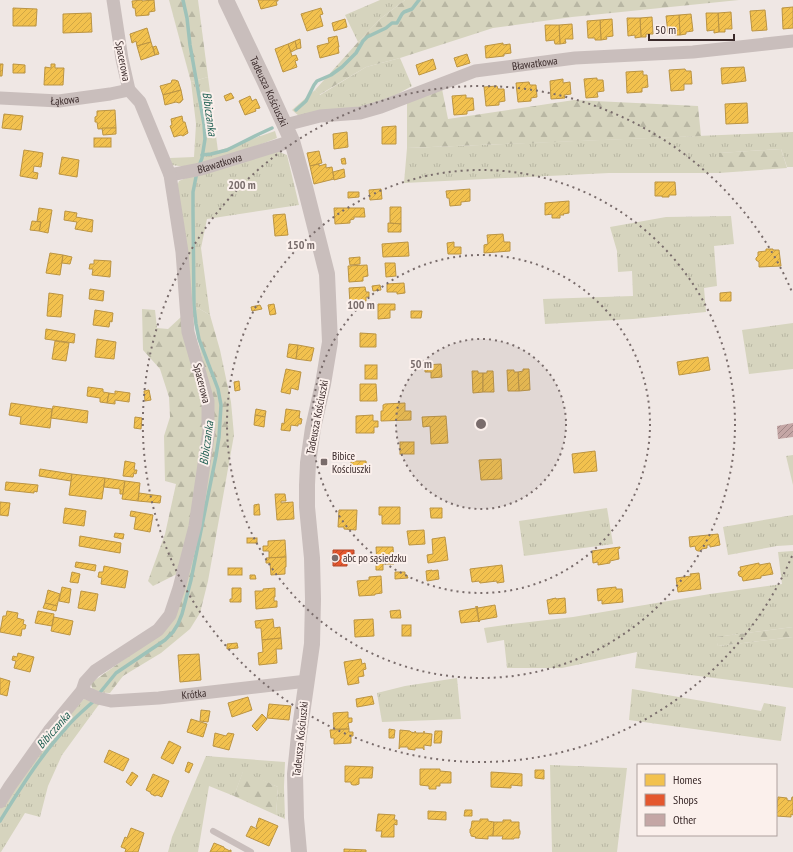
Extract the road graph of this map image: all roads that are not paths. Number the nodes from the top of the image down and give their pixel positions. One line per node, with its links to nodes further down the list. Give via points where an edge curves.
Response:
1 (113, 0): 4 (street, Spacerowa)
2 (226, 0): 6 (street, Tadeusza Kościuszki)
3 (793, 41): 6 (street, Bławatkowa, via 693,52 575,58 476,71 360,113 320,116)
4 (129, 90): 5 (street, Łąkowa, via 59,101); 8 (street, Spacerowa, via 140,102)
5 (0, 98)
6 (284, 125): 7 (street, Tadeusza Kościuszki)
7 (292, 141): 8 (street, Bławatkowa); 9 (street, Tadeusza Kościuszki, via 327,274 330,342 308,463 307,507 313,599 312,644)
8 (170, 176): 10 (street, Spacerowa, via 182,252 188,332 208,400 209,430 194,526 170,615 158,630 95,671 85,682)
9 (307, 681): 10 (street, Krótka, via 159,698 111,701); 14 (street, Tadeusza Kościuszki, via 295,774)
10 (91, 695): 11 (street, Spacerowa, via 49,731)
11 (0, 802)
12 (213, 831): 13 (lane)
13 (251, 852)
14 (299, 852)

